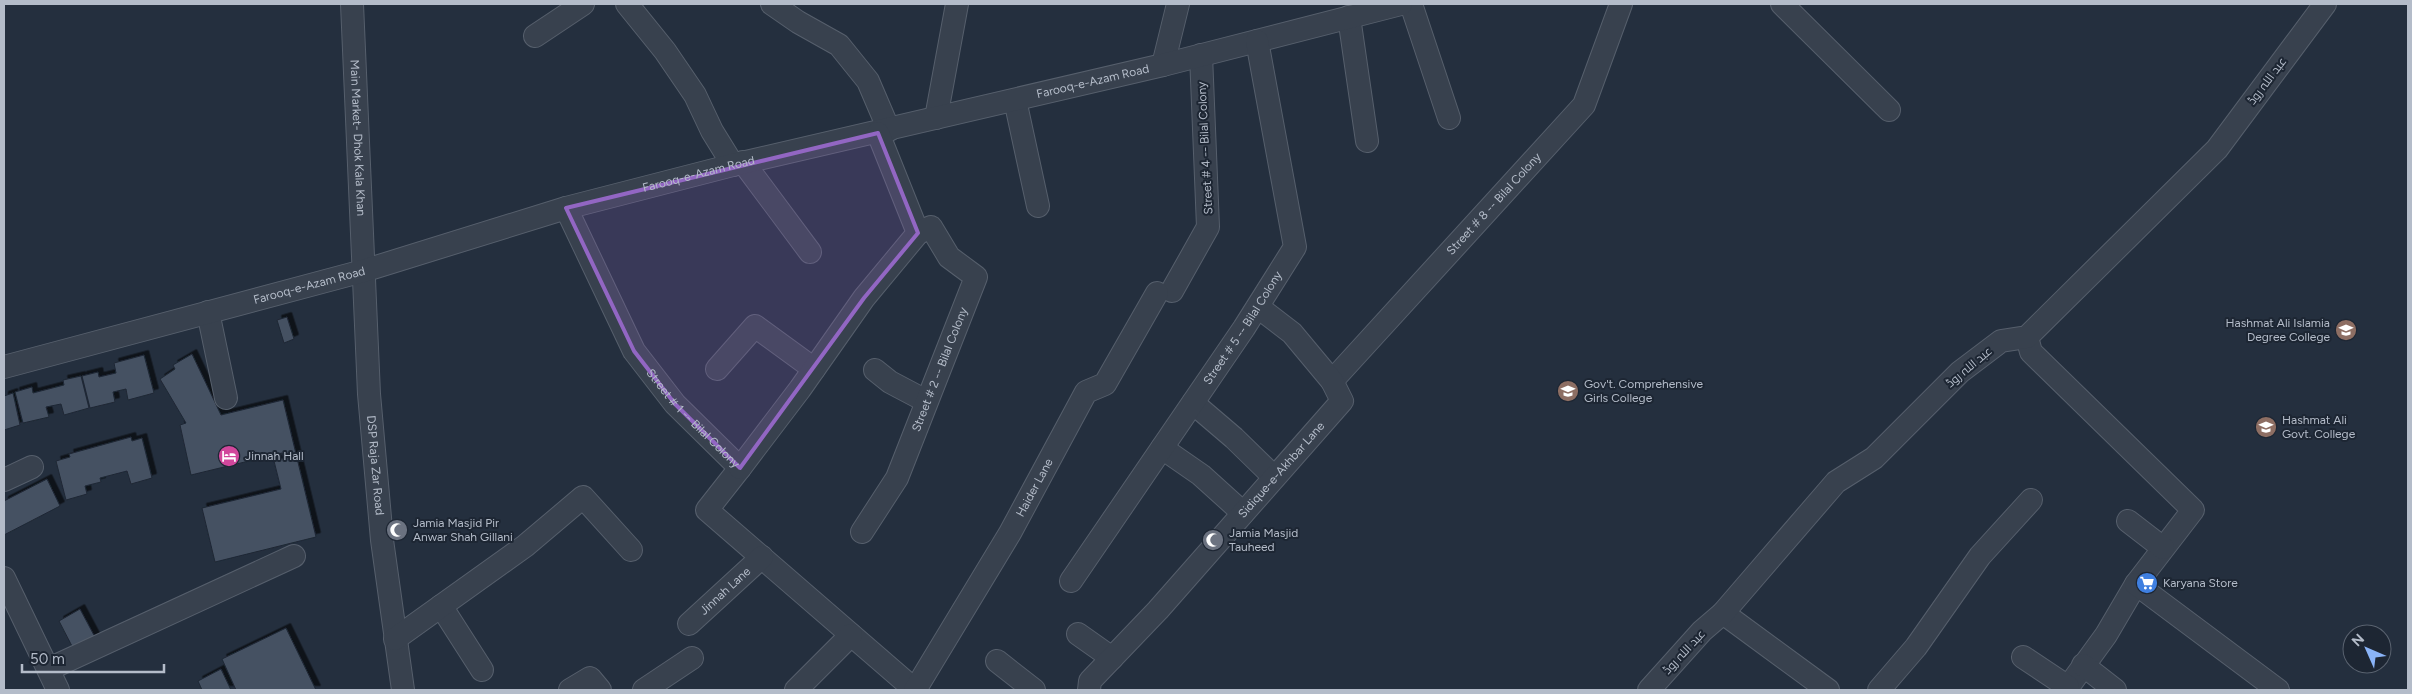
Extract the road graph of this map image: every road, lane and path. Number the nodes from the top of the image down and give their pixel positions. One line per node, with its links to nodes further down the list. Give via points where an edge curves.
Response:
1 (352, 4): 28 (street, Main Market- Dhok Kala Khan)
2 (583, 4): 13 (street)
3 (627, 4): 23 (street, via 665,51 695,95 712,131)
4 (772, 4): 21 (street, via 839,45 868,82)
5 (957, 4): 19 (street)
6 (1178, 4): 16 (street)
7 (1401, 4): 12 (street, Farooq-e-Azam Road)
8 (1411, 4): 20 (street)
9 (1621, 4): 37 (street, Street # 8 -- Bilal Colony, via 1584,104)
10 (1782, 4): 18 (street)
11 (2325, 4): 32 (street, عبد اللہ روڈ, via 2217,148)
12 (1346, 13): 14 (street, Farooq-e-Azam Road); 22 (street)
13 (535, 36)
14 (1257, 41): 15 (street, Farooq-e-Azam Road); 30 (street, Street # 5 -- Bilal Colony, via 1295,247)
15 (1201, 55): 16 (street, Farooq-e-Azam Road); 29 (street, Street # 4 -- Bilal Colony, via 1208,227)
16 (1163, 65): 17 (street, Farooq-e-Azam Road)
17 (1015, 100): 19 (street, Farooq-e-Azam Road); 24 (street)
18 (1889, 110)
19 (936, 118): 21 (street, Farooq-e-Azam Road)
20 (1449, 118)
21 (883, 131): 23 (street, Farooq-e-Azam Road); 26 (street)
22 (1367, 141)
23 (738, 163): 25 (street, Farooq-e-Azam Road); 27 (street)
24 (1038, 206)
25 (566, 208): 28 (street, Farooq-e-Azam Road); 43 (street, Street # 1 -- Bilal Colony, via 634,351 675,404)
26 (918, 233): 35 (street, via 864,298); 39 (street, Street # 2 -- Bilal Colony, via 931,227 949,257 976,277)
27 (810, 252)
28 (363, 271): 31 (street, Farooq-e-Azam Road); 62 (street, DSP Raja Zar Road, via 369,394)
29 (1164, 292): 77 (street, Haider Lane, via 1105,384 1086,392 1001,548)
30 (1258, 307): 37 (street, via 1292,333); 40 (street, Street # 5 -- Bilal Colony)
31 (208, 312): 33 (street, Farooq-e-Azam Road); 38 (street)
32 (2027, 337): 50 (street, via 2031,352 2193,510); 58 (street, عبد اللہ روڈ, via 2000,341 1960,372 1874,458 1836,482)
33 (4, 367)
34 (717, 369): 35 (street, via 754,326)
35 (814, 369): 43 (street)
36 (875, 370): 39 (street)
37 (1332, 381): 44 (street, Sidique-e-Akhbar Lane, via 1342,402)
38 (226, 398)
39 (926, 401): 49 (street, Street # 2 -- Bilal Colony, via 897,478)
40 (1193, 403): 41 (street, Street # 5 -- Bilal Colony); 44 (street)
41 (1162, 448): 47 (street, via 1201,475); 55 (street, Street # 5 -- Bilal Colony)
42 (32, 467): 45 (street)
43 (740, 468): 53 (street, Street # 1 -- Bilal Colony, via 707,510)
44 (1274, 477): 47 (street, Sidique-e-Akhbar Lane)
45 (4, 480)
46 (2031, 500): 82 (street, via 1980,556 1916,647)
47 (1243, 514): 65 (street, Sidique-e-Akhbar Lane)
48 (2128, 520): 50 (street)
49 (862, 532)
50 (2163, 548): 56 (street)
51 (631, 550): 57 (street, via 583,497 525,546)
52 (294, 556): 68 (street)
53 (762, 557): 59 (street, Jinnah Lane); 61 (street, Street # 1 -- Bilal Colony)
54 (4, 578): 68 (street)
55 (1071, 581)
56 (2136, 584): 67 (street, via 2106,636); 84 (street)
57 (441, 606): 62 (street); 69 (street)
58 (1723, 613): 80 (street, عبد اللہ روڈ, via 1702,631); 81 (street)
59 (688, 624)
60 (1078, 634): 65 (street)
61 (851, 635): 76 (street); 77 (street, Street # 1 -- Bilal Colony)
62 (395, 640): 72 (street, DSP Raja Zar Road)
63 (2023, 657): 70 (street)
64 (692, 658): 75 (street)
65 (1112, 658): 79 (street, Sidique-e-Akhbar Lane, via 1090,681)
66 (997, 661): 78 (street)
67 (2084, 665): 70 (street); 83 (street)
68 (49, 669): 71 (street)
69 (482, 670)
70 (2067, 689)
71 (58, 690)
72 (403, 690)
73 (570, 690): 74 (street, via 590,678)
74 (600, 690)
75 (644, 690)
76 (796, 690)
77 (915, 690)
78 (1034, 690)
79 (1089, 690)
80 (1649, 690)
81 (1828, 690)
82 (1880, 690)
83 (2115, 690)
84 (2278, 690)

